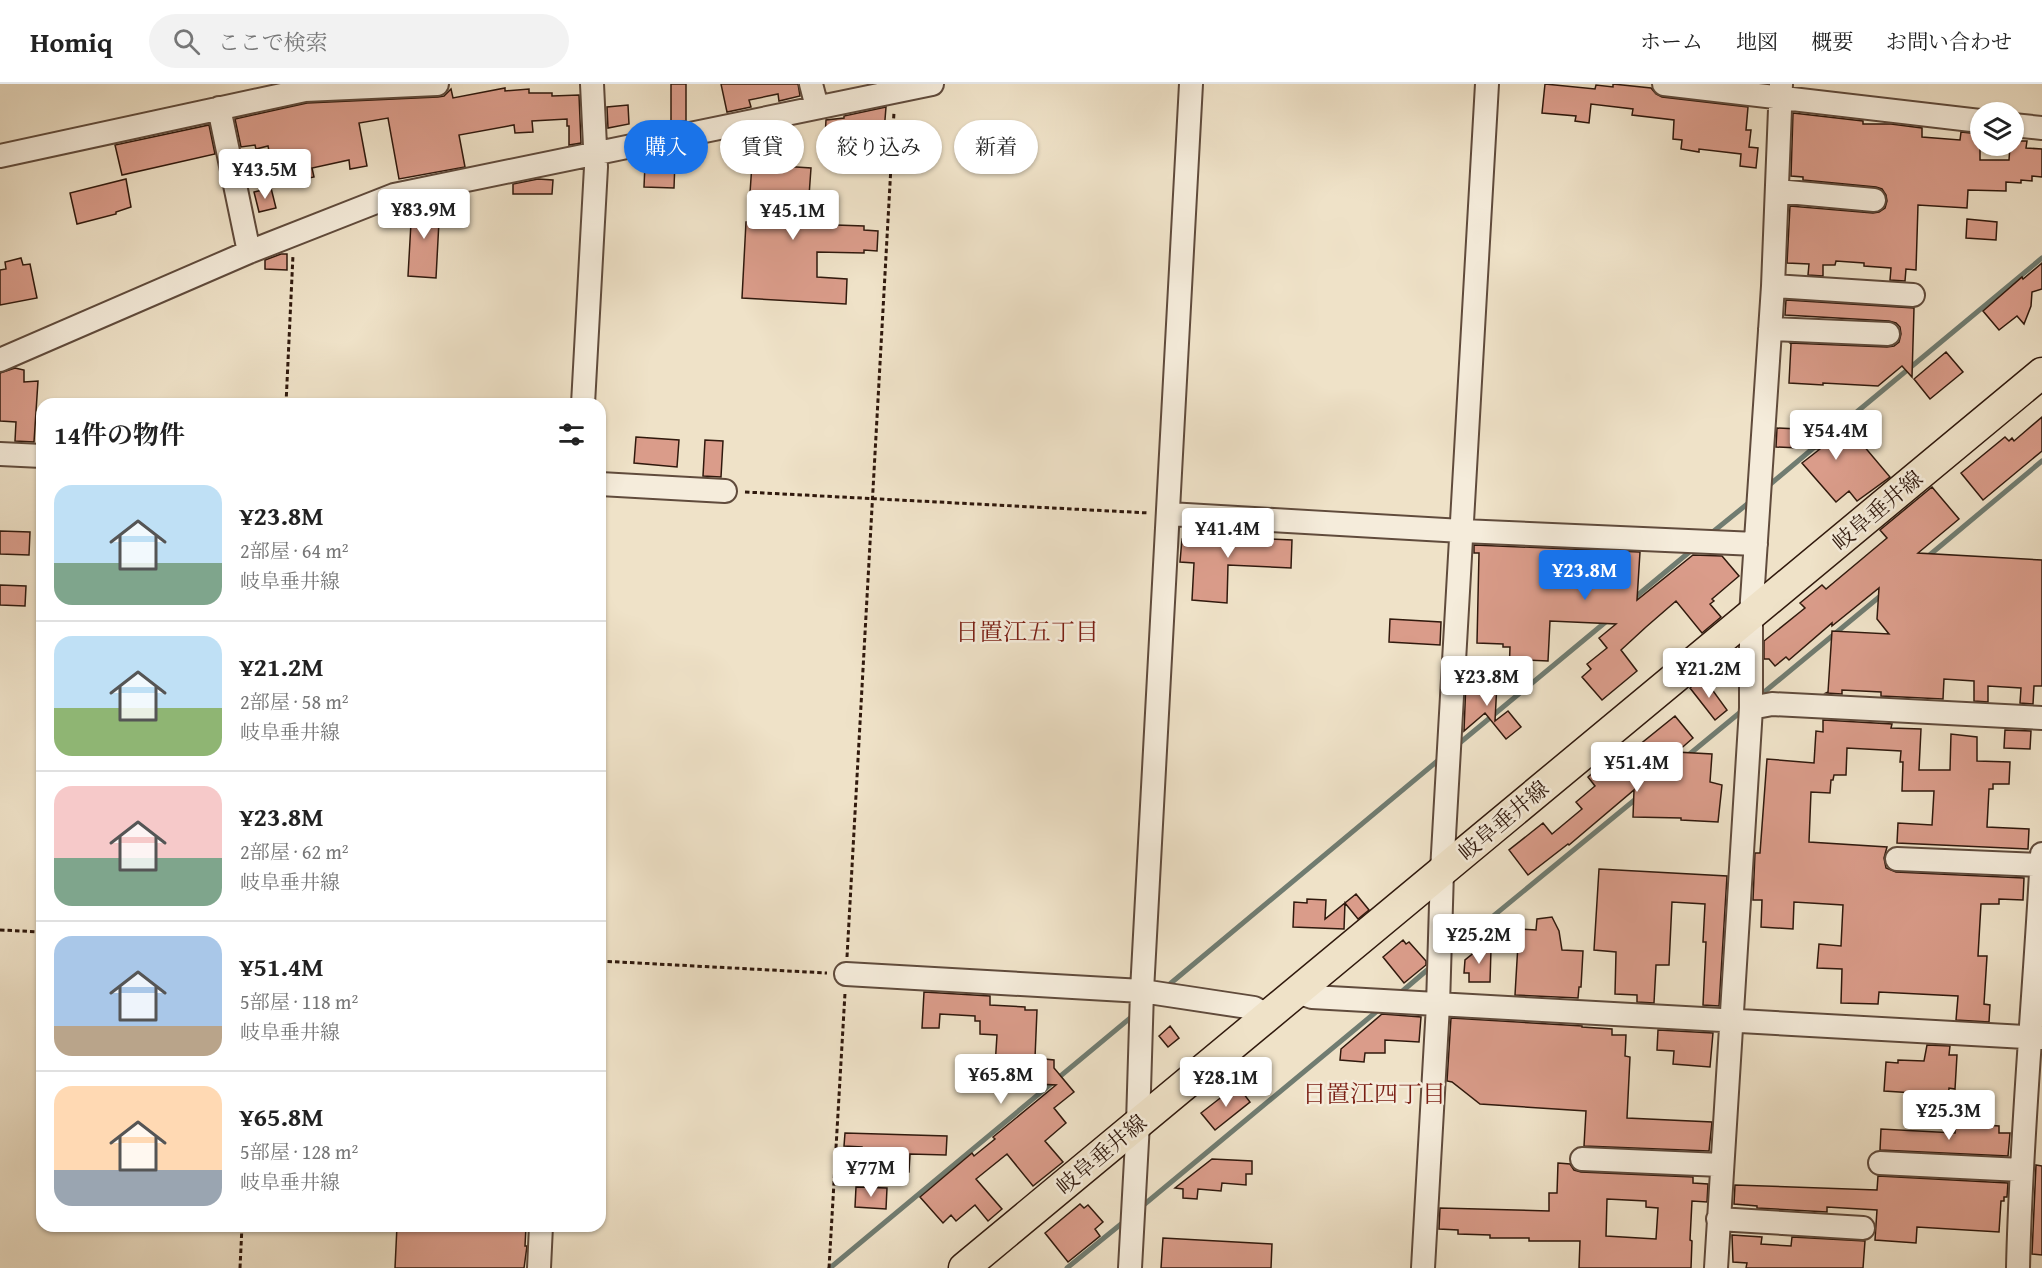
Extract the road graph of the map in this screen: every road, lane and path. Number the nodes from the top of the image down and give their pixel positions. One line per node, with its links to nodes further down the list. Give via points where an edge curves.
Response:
1 (437, 84): 11 (street, via 305,90)
2 (592, 84): 15 (street)
3 (811, 84): 10 (street)
4 (932, 84): 9 (street)
5 (1191, 84): 34 (street)
6 (1487, 84): 35 (street)
7 (1664, 84): 8 (street)
8 (1781, 91): 12 (street); 17 (street)
9 (894, 93): 10 (street); 33 (path)
10 (817, 107): 15 (street)
11 (219, 108): 16 (street); 20 (street)
12 (1970, 119)
13 (2024, 126): 14 (street)
14 (2042, 128)
15 (595, 153): 19 (street, via 394,195); 28 (street)
16 (0, 156)
17 (1777, 191): 18 (street); 21 (street)
18 (1874, 200)
19 (292, 234): 20 (street); 27 (path)
20 (249, 252): 25 (street)
21 (1773, 286): 22 (street); 23 (street)
22 (1913, 295)
23 (1770, 329): 24 (street); 36 (street)
24 (1888, 334)
25 (0, 360)
26 (2042, 374): 37 (main road, 岐阜垂井線)
27 (286, 398)
28 (583, 398)
29 (0, 454): 30 (street)
30 (36, 456)
31 (606, 484): 32 (street)
32 (725, 491): 33 (path)
33 (872, 499): 34 (path); 48 (path)
34 (1169, 514): 35 (street); 49 (street)
35 (1462, 531): 36 (street); 43 (street)
36 (1756, 544): 37 (street)
37 (1751, 615): 38 (street); 43 (main road, 岐阜垂井線)
38 (1750, 708): 39 (street, via 1772,704); 53 (street)
39 (2042, 718)
40 (2042, 854): 42 (street)
41 (1897, 859): 42 (street)
42 (2042, 865): 44 (street)
43 (1442, 871): 50 (main road, 岐阜垂井線); 51 (street)
44 (2041, 896): 54 (street)
45 (0, 930): 46 (path)
46 (36, 932)
47 (606, 961): 48 (path)
48 (846, 975): 49 (street); 66 (path)
49 (1142, 991): 52 (street, via 1254,1008); 55 (street)
50 (1297, 992): 51 (street, via 1312,997); 52 (main road, 岐阜垂井線)
51 (1438, 1005): 53 (street); 69 (street)
52 (1269, 1016): 55 (main road, 岐阜垂井線)
53 (1731, 1021): 54 (street); 58 (street)
54 (2037, 1038): 59 (street)
55 (1138, 1123): 67 (main road, 岐阜垂井線); 68 (street)
56 (1582, 1159): 58 (street)
57 (1880, 1163): 59 (street)
58 (1721, 1166): 60 (street)
59 (2020, 1170): 71 (street)
60 (1718, 1219): 61 (street); 70 (street)
61 (1863, 1228)
62 (242, 1232): 64 (path)
63 (541, 1232): 65 (street)
64 (240, 1268)
65 (539, 1268)
66 (829, 1268)
67 (964, 1268)
68 (1130, 1268)
69 (1423, 1268)
70 (1716, 1268)
71 (2018, 1268)

